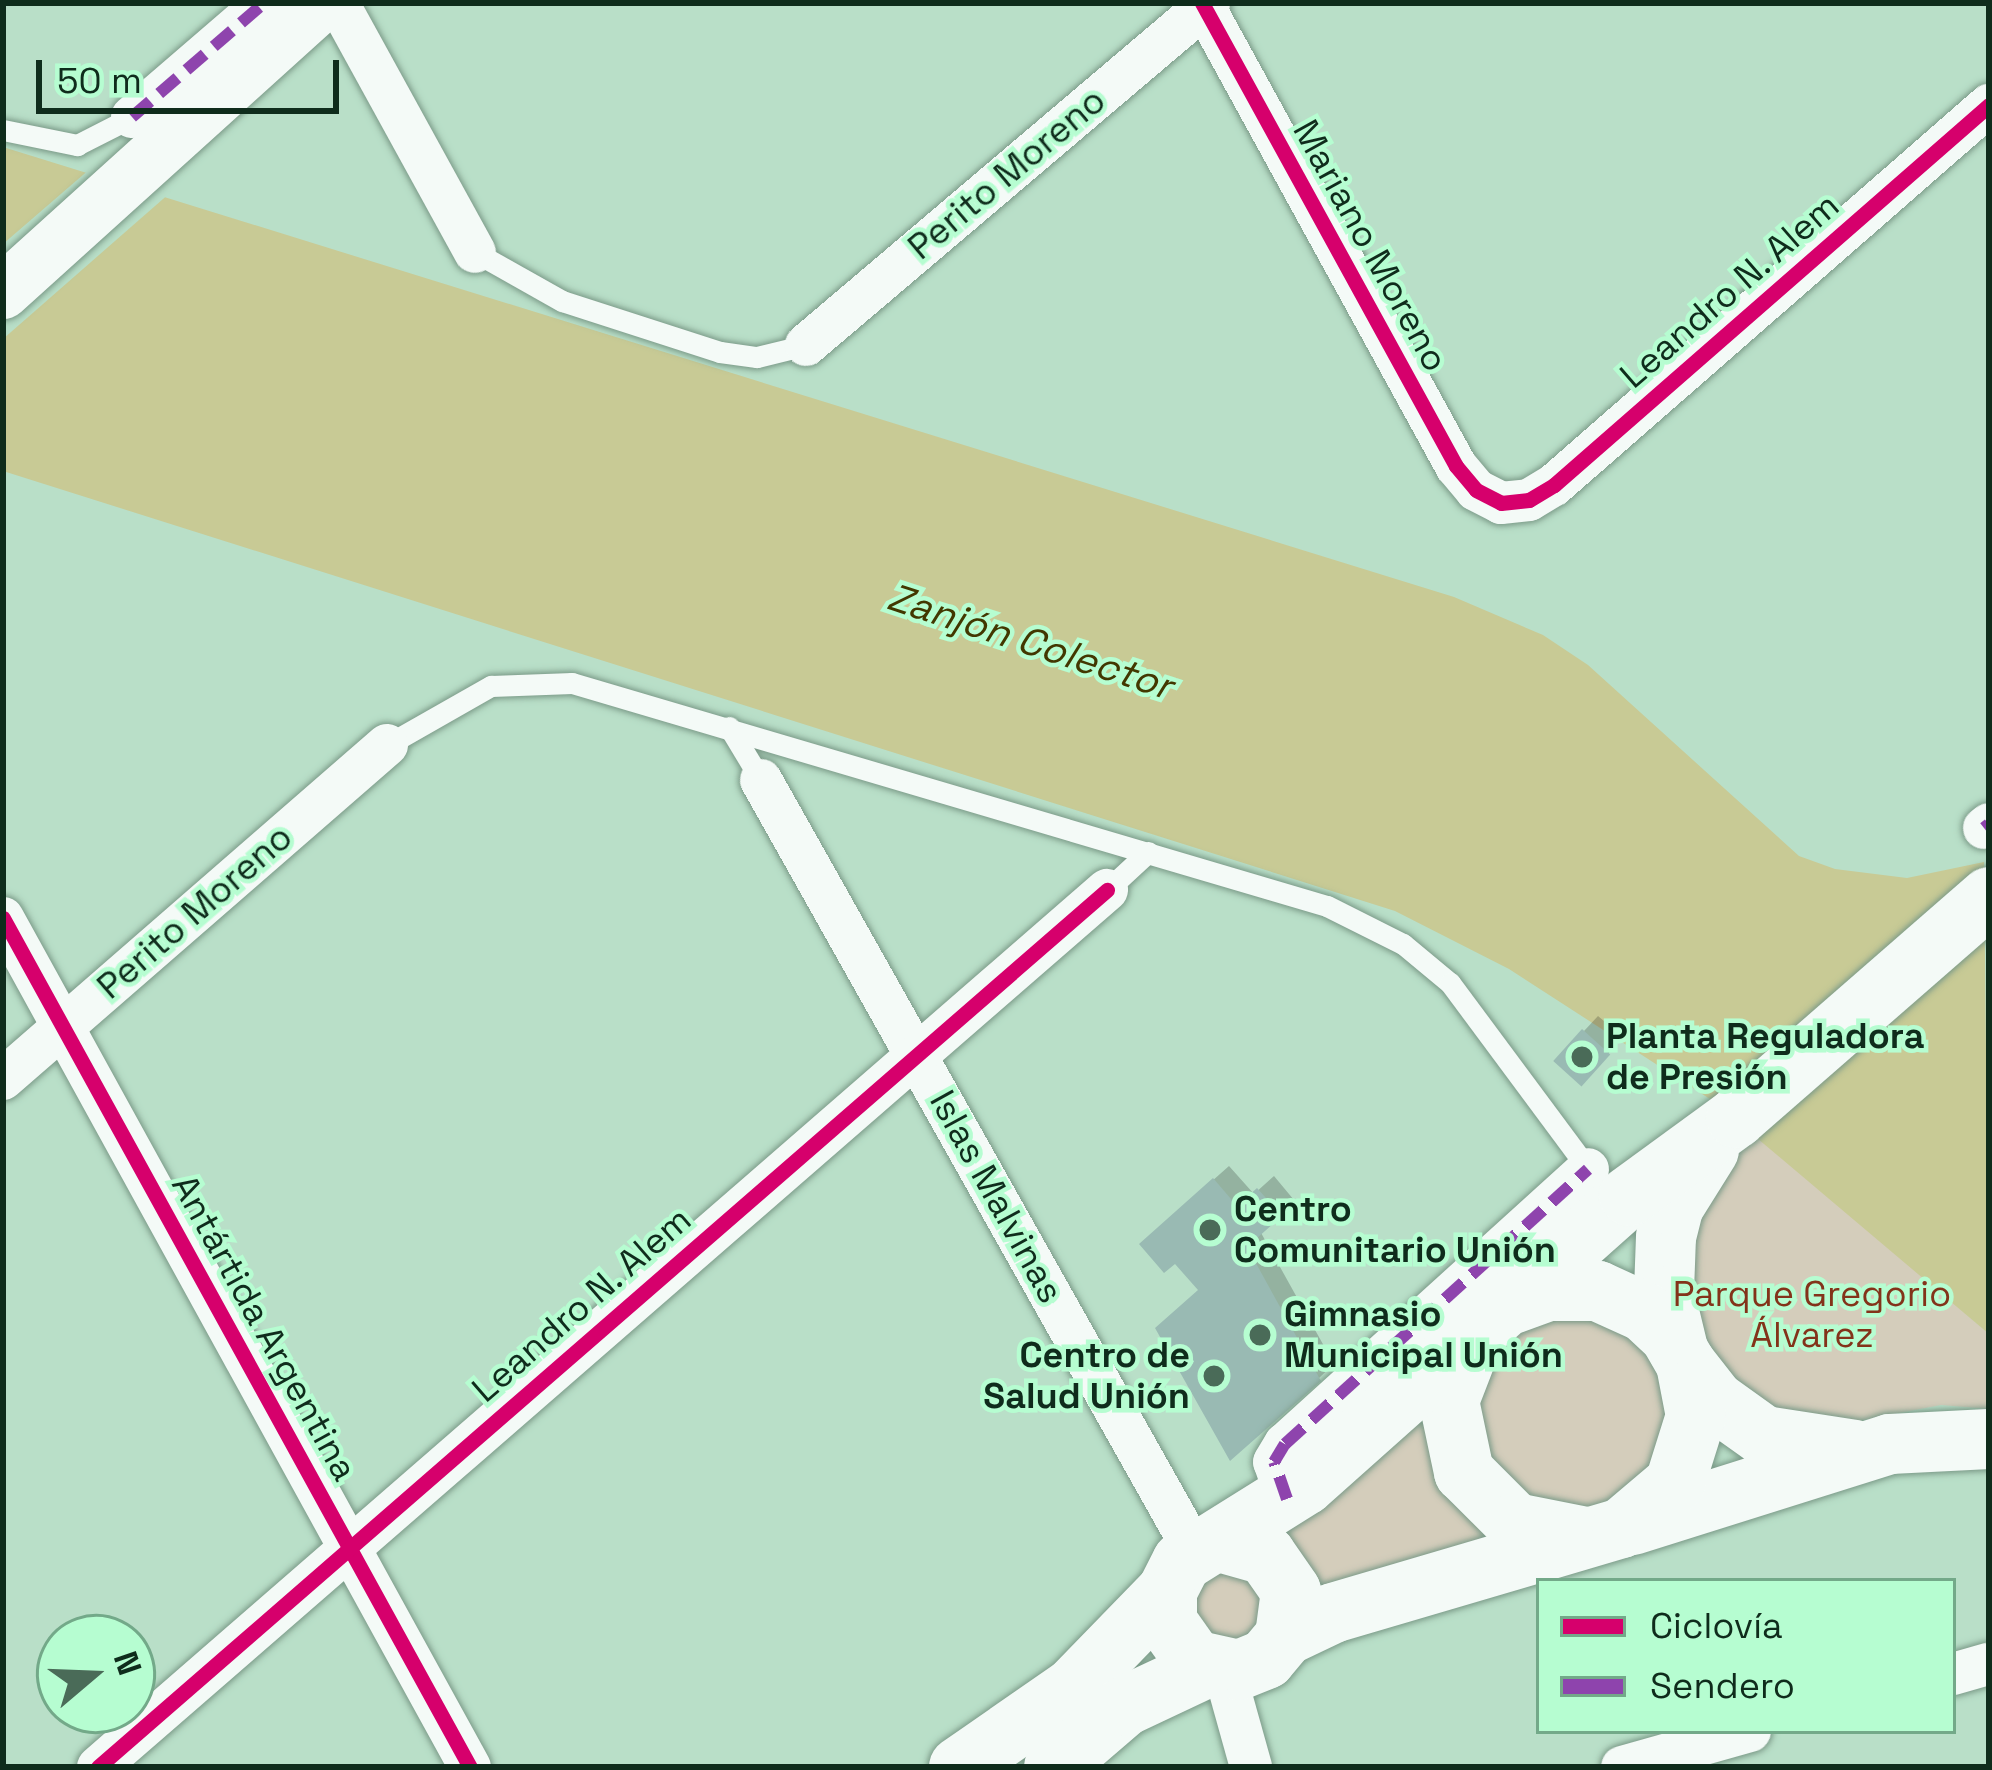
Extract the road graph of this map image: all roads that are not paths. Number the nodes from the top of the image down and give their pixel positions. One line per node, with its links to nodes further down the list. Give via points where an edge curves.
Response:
1 (264, 3): 7 (street)
2 (323, 3): 7 (street)
3 (338, 3): 8 (street)
4 (1205, 4): 10 (street, Perito Moreno); 11 (street, Mariano Moreno, via 1456,466)
5 (1989, 104): 11 (street, Leandro N. Alem, via 1554,485 1529,500)
6 (3, 130): 7 (lane, via 77,145)
7 (148, 134): 9 (street)
8 (475, 252): 10 (lane, via 562,301 720,352 757,357)
9 (3, 292)
10 (806, 346)
11 (1501, 503)
12 (729, 728): 13 (lane, via 584,686 520,681 462,698); 14 (lane); 15 (lane)
13 (387, 745): 19 (street, Perito Moreno)
14 (760, 780): 20 (street, Islas Malvinas)
15 (1148, 852): 16 (lane); 23 (lane, via 1327,905 1403,944 1470,1006)
16 (1106, 890): 20 (street, Leandro N. Alem)
17 (1989, 897): 22 (main road)
18 (3, 918): 19 (street, Antártida Argentina)
19 (63, 1027): 21 (street, Perito Moreno); 30 (street, Antártida Argentina)
20 (915, 1054): 30 (street, Leandro N. Alem); 31 (street, Islas Malvinas)
21 (3, 1079)
22 (1736, 1118): 24 (main road, via 1629,1196); 25 (main road, via 1689,1178 1669,1221 1664,1291)
23 (1588, 1169): 28 (street, via 1279,1450 1275,1467)
24 (1495, 1316): 25 (main road, via 1548,1291 1598,1292 1644,1312); 28 (main road); 29 (main road, via 1451,1383 1451,1438 1464,1472 1515,1523 1550,1535)
25 (1683, 1357): 27 (main road, via 1715,1401 1764,1436 1816,1450); 29 (main road, via 1696,1416 1684,1467 1664,1496)
26 (1989, 1438): 27 (main road, via 1930,1437)
27 (1868, 1450): 29 (main road)
28 (1287, 1499): 31 (main road)
29 (1613, 1531): 32 (main road, via 1334,1613)
30 (350, 1547): 37 (street, Leandro N. Alem); 38 (street, Antártida Argentina)
31 (1195, 1562): 32 (main road, via 1266,1555 1286,1578 1293,1606); 34 (main road, via 1173,1636); 39 (main road, via 1074,1688)
32 (1286, 1636): 34 (main road, via 1266,1659)
33 (1989, 1664): 35 (street)
34 (1216, 1668): 40 (main road, via 1126,1706); 41 (street)
35 (1956, 1673)
36 (1739, 1734): 42 (street)
37 (98, 1767)
38 (470, 1767)
39 (959, 1767)
40 (1054, 1767)
41 (1251, 1767)
42 (1622, 1767)

